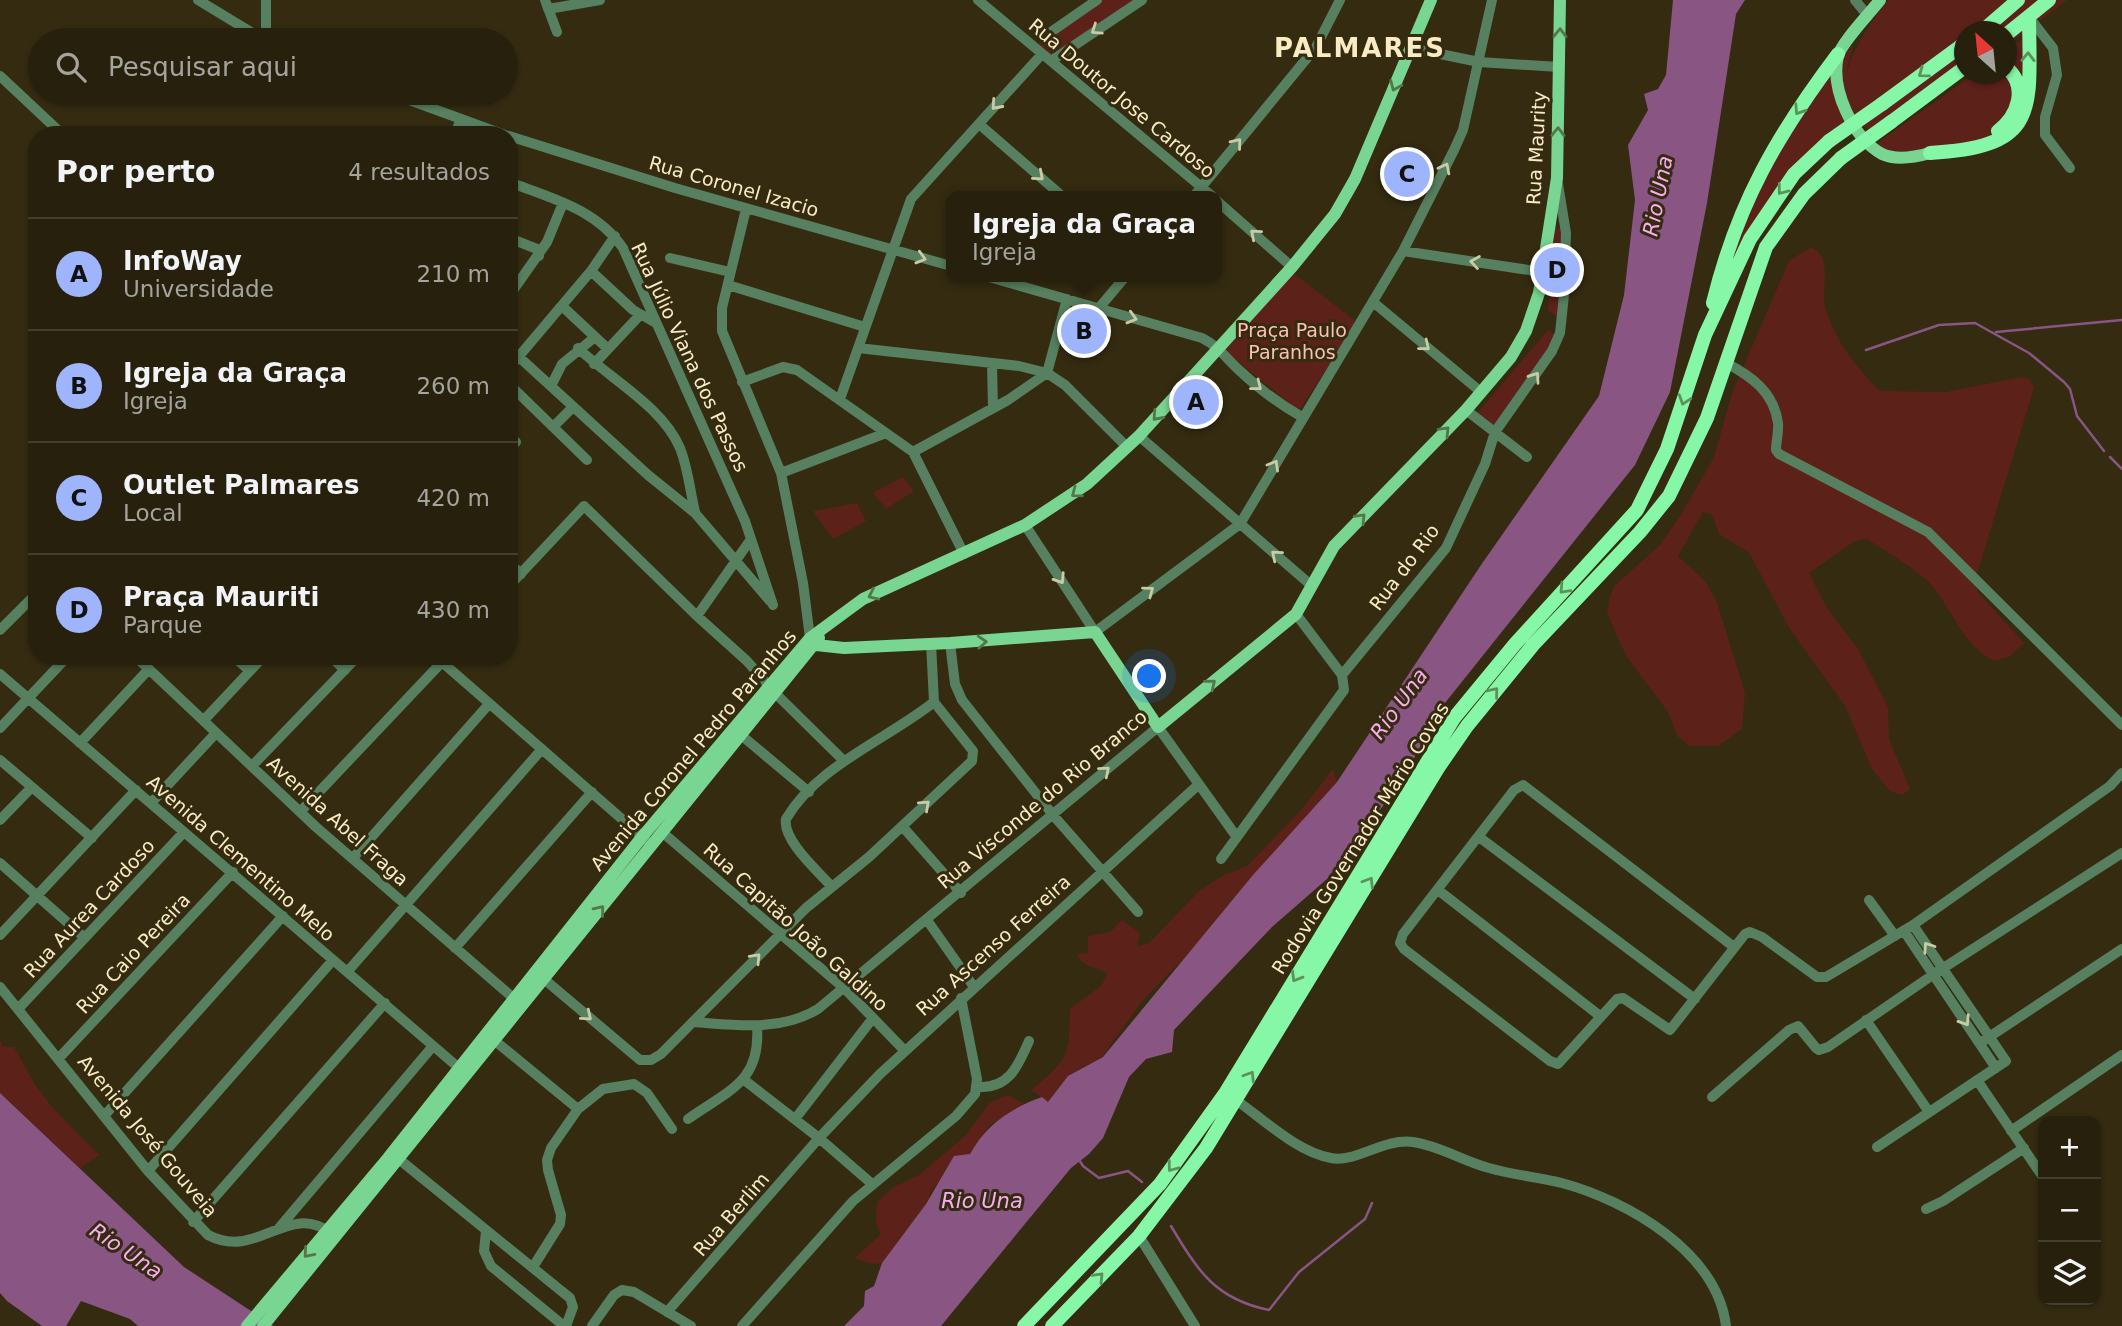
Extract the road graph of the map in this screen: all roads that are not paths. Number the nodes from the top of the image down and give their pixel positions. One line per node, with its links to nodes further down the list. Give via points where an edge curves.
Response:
1 (198, 0): 20 (street)
2 (266, 0): 21 (street)
3 (600, 0): 15 (street)
4 (978, 0): 26 (street, Rua Doutor Jose Cardoso)
5 (1097, 0): 23 (street)
6 (1142, 0): 28 (street, one-way to 28)
7 (1340, 0): 49 (street, one-way to 7, via 1316,47)
8 (1431, 0): 24 (main road, Avenida Coronel Pedro Paranhos)
9 (1492, 0): 29 (street)
10 (1560, 0): 30 (main road, Rua Maurity, one-way to 10)
11 (1854, 0): 16 (street)
12 (1880, 0): 16 (main road)
13 (2018, 0): 18 (highway)
14 (2049, 0): 17 (highway)
15 (546, 4): 22 (street)
16 (1868, 16): 27 (main road)
17 (2029, 17): 19 (highway); 45 (highway, one-way to 17, via 1987,146 2008,135 2024,118 2029,94); 46 (street, via 2053,48 2057,75 2045,117 2045,135)
18 (1994, 21)
19 (2017, 26)
20 (245, 28)
21 (265, 28)
22 (557, 32)
23 (1048, 34)
24 (1411, 48): 29 (street); 63 (main road, Avenida Coronel Pedro Paranhos, one-way to 63, via 1355,179 1335,214)
25 (1954, 51): 78 (highway, Rodovia Governador Mário Covas, one-way to 78, bridge, via 1829,141 1794,174 1749,239)
26 (1042, 54): 28 (street, Rua Doutor Jose Cardoso); 40 (street, one-way to 40)
27 (1838, 54): 45 (main road, via 1843,107 1875,148 1891,157); 78 (highway, one-way to 78, via 1755,181 1722,268)
28 (1051, 61): 49 (street, Rua Doutor Jose Cardoso)
29 (1479, 62): 30 (street); 59 (street, one-way to 29, via 1464,130)
30 (1559, 66): 47 (main road, Rua Maurity, one-way to 30)
31 (1954, 75): 35 (highway, Rodovia Governador Mário Covas)
32 (0, 76): 36 (street)
33 (1954, 81): 35 (highway)
34 (2016, 84): 45 (highway, via 2016,111 2010,121 1987,136)
35 (1935, 90): 85 (highway, Rodovia Governador Mário Covas, bridge, via 1841,158 1804,194 1766,247)
36 (28, 102)
37 (31, 105): 41 (street)
38 (420, 105): 39 (street, Rua Coronel Izacio)
39 (460, 121): 42 (street); 43 (street, Rua Coronel Izacio)
40 (979, 124): 50 (street, one-way to 50); 58 (street, via 911,199)
41 (53, 126)
42 (458, 126)
43 (477, 126)
44 (518, 138): 55 (street, Rua Coronel Izacio)
45 (1930, 153)
46 (2070, 168)
47 (1557, 178): 66 (main road, Rua Maurity); 99 (street, Rua do Rio, one-way to 47, via 1560,333 1566,233)
48 (518, 186): 53 (street, Rua Júlio Viana dos Passos)
49 (1202, 188): 51 (street); 52 (street, Rua Doutor Jose Cardoso)
50 (1056, 191)
51 (1199, 191)
52 (1206, 191)
53 (562, 203): 56 (street, Rua Júlio Viana dos Passos, via 598,221); 60 (street)
54 (1222, 205): 63 (street, Rua Doutor Jose Cardoso, one-way to 54)
55 (746, 209): 58 (street, Rua Coronel Izacio); 65 (street)
56 (615, 236): 64 (street); 76 (street, Rua Júlio Viana dos Passos)
57 (518, 242): 60 (street, via 537,249)
58 (892, 250): 62 (street, Rua Coronel Izacio, one-way to 62); 77 (street)
59 (1403, 251): 66 (street, one-way to 59); 72 (street)
60 (539, 256): 69 (street)
61 (670, 258): 65 (street)
62 (946, 265)
63 (1292, 267): 80 (main road, Avenida Coronel Pedro Paranhos)
64 (591, 271): 73 (street); 75 (street)
65 (730, 272): 70 (street)
66 (1542, 272): 91 (main road, Rua Maurity, via 1526,331)
67 (1007, 282): 71 (street)
68 (1121, 282): 74 (street)
69 (518, 284)
70 (727, 285): 77 (street); 89 (street, via 722,308 725,342)
71 (1067, 299): 74 (street); 88 (street)
72 (1373, 302): 91 (street, one-way to 91); 97 (street)
73 (562, 306): 79 (street); 84 (street)
74 (1099, 308): 80 (street, one-way to 80)
75 (640, 315): 76 (street); 83 (street)
76 (656, 323): 110 (street, Rua Júlio Viana dos Passos)
77 (865, 327): 82 (street)
78 (1704, 335): 254 (highway, Rodovia Governador Mário Covas, one-way to 254, via 1667,449 1637,510 1454,718 1226,1092 1160,1184)
79 (596, 337): 81 (street); 83 (street)
80 (1219, 347): 97 (street, one-way to 97, via 1245,376); 101 (main road, Avenida Coronel Pedro Paranhos, one-way to 101)
81 (579, 348): 86 (street); 90 (street, via 562,364)
82 (858, 348): 87 (street); 93 (street)
83 (608, 349): 86 (street)
84 (519, 357): 90 (street)
85 (1726, 363): 143 (street, via 1749,376 1768,395 1778,423 1779,454 1928,532); 224 (highway, Rodovia Governador Mário Covas, one-way to 85, via 1467,726 1533,645 1669,496 1707,418)
86 (594, 364): 107 (street, via 635,394 675,439)
87 (992, 364): 88 (street); 95 (street)
88 (1047, 373): 95 (street); 102 (street)
89 (742, 382): 93 (street, via 789,368); 106 (street)
90 (551, 386): 94 (street)
91 (1481, 392): 96 (main road, Rua Visconde do Rio Branco)
92 (518, 393): 98 (street)
93 (840, 399): 100 (street)
94 (572, 408): 98 (street); 107 (street)
95 (993, 408): 103 (street)
96 (1465, 410): 99 (street); 116 (main road, Rua Visconde do Rio Branco, one-way to 96, via 1334,546)
97 (1302, 416): 108 (street, one-way to 97)
98 (554, 427): 105 (street)
99 (1495, 432): 104 (street); 137 (street, Rua do Rio, via 1446,548)
100 (886, 433): 103 (street); 106 (street)
101 (1139, 436): 102 (main road, Avenida Coronel Pedro Paranhos); 108 (street)
102 (1127, 447): 109 (main road, Avenida Coronel Pedro Paranhos, one-way to 109, via 1087,484)
103 (913, 452): 111 (street)
104 (1527, 457)
105 (587, 460)
106 (781, 473): 122 (street)
107 (695, 513): 112 (street)
108 (1240, 524): 116 (street, one-way to 108); 121 (street, one-way to 108)
109 (1025, 525): 111 (main road, Avenida Coronel Pedro Paranhos); 121 (street, one-way to 121)
110 (751, 539): 112 (street); 112 (street, Rua Júlio Viana dos Passos, via 773,605)
111 (964, 554): 122 (main road, Avenida Coronel Pedro Paranhos, one-way to 122, via 863,599 835,617)
112 (735, 563): 119 (street)
113 (518, 571): 114 (street)
114 (521, 574): 115 (street); 119 (street, via 584,506)
115 (518, 577)
116 (1312, 586): 118 (main road, Rua Visconde do Rio Branco)
117 (28, 602): 120 (street)
118 (1296, 614): 137 (street); 144 (main road, Rua Visconde do Rio Branco, one-way to 118)
119 (697, 616): 138 (street)
120 (0, 630)
121 (1095, 632): 124 (main road, one-way to 121); 144 (main road)
122 (816, 638): 123 (main road, via 844,648); 138 (main road, Avenida Coronel Pedro Paranhos)
123 (931, 643): 124 (main road); 140 (street)
124 (950, 643): 162 (street, via 955,684 962,700)
125 (59, 665): 139 (street)
126 (145, 665): 133 (street, Avenida Abel Fraga)
127 (243, 665): 135 (street)
128 (256, 665): 135 (street)
129 (340, 665): 134 (street)
130 (350, 665): 134 (street)
131 (433, 665): 161 (street)
132 (445, 665): 141 (street)
133 (149, 669): 142 (street, Avenida Abel Fraga); 148 (street)
134 (345, 670): 152 (street)
135 (250, 671): 142 (street)
136 (0, 674): 139 (street, Avenida Clementino Melo)
137 (1342, 675): 167 (street, Rua do Rio, via 1344,690)
138 (771, 689): 146 (main road, Avenida Coronel Pedro Paranhos); 151 (street)
139 (27, 699): 145 (street); 148 (street, Avenida Clementino Melo)
140 (934, 702): 151 (street, via 886,737); 164 (street, one-way to 140, via 967,767 973,751)
141 (489, 704): 149 (street); 172 (street)
142 (204, 720): 147 (street, Avenida Abel Fraga)
143 (2122, 725)
144 (1158, 727): 154 (street); 162 (street, Rua Visconde do Rio Branco, one-way to 144)
145 (0, 728)
146 (737, 731): 156 (main road, Avenida Coronel Pedro Paranhos); 159 (street)
147 (216, 733): 152 (street, Avenida Abel Fraga); 160 (street)
148 (80, 743): 157 (street, Avenida Clementino Melo)
149 (542, 749): 158 (street); 182 (street)
150 (0, 760): 155 (street)
151 (843, 760): 159 (street)
152 (252, 766): 161 (street, Avenida Abel Fraga)
153 (2122, 773): 186 (street, via 2110,786)
154 (1198, 785): 167 (street); 175 (street, Rua Ascenso Ferreira)
155 (32, 787): 163 (street); 169 (street)
156 (690, 789): 166 (main road, Avenida Coronel Pedro Paranhos); 170 (main road, Avenida Coronel Pedro Paranhos)
157 (136, 790): 160 (street, Avenida Clementino Melo); 169 (street)
158 (592, 792): 170 (street); 191 (street)
159 (809, 792): 177 (street, via 790,811 784,826)
160 (151, 803): 165 (street, Avenida Clementino Melo)
161 (300, 811): 172 (street, Avenida Abel Fraga)
162 (1053, 815): 175 (street); 179 (street, Rua Visconde do Rio Branco)
163 (0, 820)
164 (902, 826): 177 (street); 179 (street)
165 (184, 832): 176 (street, Avenida Clementino Melo); 189 (street, Rua Aurea Cardoso)
166 (662, 832): 170 (main road, Avenida Coronel Pedro Paranhos); 187 (street, Rua Capitão João Galdino)
167 (1236, 836): 173 (street, Rua do Rio)
168 (1479, 837): 178 (street); 190 (street, via 1514,790 1523,785); 201 (street)
169 (92, 838): 180 (street)
170 (647, 841): 196 (main road, Avenida Coronel Pedro Paranhos)
171 (2122, 853): 195 (street)
172 (353, 858): 182 (street, Avenida Abel Fraga)
173 (1222, 859)
174 (0, 863): 180 (street)
175 (1101, 870): 183 (street); 197 (street, Rua Ascenso Ferreira)
176 (233, 872): 184 (street, Avenida Clementino Melo); 217 (street, Rua Caio Pereira)
177 (832, 887): 187 (street)
178 (1438, 890): 205 (street); 205 (street, via 1401,939 1404,949 1558,1064)
179 (961, 892): 185 (street, Rua Visconde do Rio Branco)
180 (37, 895): 188 (street); 189 (street)
181 (1869, 900): 186 (street)
182 (404, 905): 191 (street, Avenida Abel Fraga); 194 (street)
183 (1139, 912)
184 (283, 916): 193 (street, Avenida Clementino Melo); 227 (street)
185 (928, 920): 197 (street); 199 (street, Rua Visconde do Rio Branco)
186 (1904, 930): 190 (street, via 1821,978 1755,934 1745,934); 195 (street)
187 (780, 933): 199 (street, Rua Capitão João Galdino); 208 (street, one-way to 187)
188 (0, 935)
189 (85, 938): 204 (street, Rua Aurea Cardoso)
190 (1734, 947): 201 (street)
191 (455, 948): 202 (street, Avenida Abel Fraga)
192 (2122, 949): 211 (street)
193 (333, 960): 194 (street, Avenida Clementino Melo); 237 (street)
194 (348, 971): 203 (street, Avenida Clementino Melo)
195 (1939, 971): 207 (street); 211 (street); 213 (street, one-way to 213)
196 (539, 975): 202 (main road, Avenida Coronel Pedro Paranhos); 208 (street, one-way to 208, via 645,1062 661,1054)
197 (974, 987): 200 (street, Rua Ascenso Ferreira)
198 (0, 988): 204 (street, Avenida José Gouveia)
199 (845, 989): 206 (street, Rua Capitão João Galdino); 209 (street, Rua Visconde do Rio Branco, via 797,1021)
200 (961, 998): 215 (street, Rua Ascenso Ferreira); 222 (street)
201 (1695, 999): 205 (street, via 1670,1030 1623,998)
202 (518, 1002): 210 (main road, Avenida Coronel Pedro Paranhos)
203 (385, 1003): 214 (street, Avenida Clementino Melo); 240 (street)
204 (18, 1009): 217 (street, Avenida José Gouveia)
205 (1600, 1016)
206 (873, 1018): 215 (street, Rua Capitão João Galdino); 229 (street)
207 (1866, 1020): 223 (street, via 1819,1051 1801,1027 1794,1027); 226 (street)
208 (694, 1022): 209 (street, Rua Visconde do Rio Branco)
209 (757, 1026): 220 (street, via 758,1056)
210 (490, 1037): 219 (main road, Avenida Coronel Pedro Paranhos); 225 (street)
211 (1989, 1037): 213 (street); 218 (street, via 2006,1061)
212 (1029, 1041): 222 (street, via 1013,1076 992,1088)
213 (1980, 1043): 218 (street)
214 (433, 1046): 219 (street, Avenida Clementino Melo); 241 (street)
215 (904, 1050): 232 (street, Rua Ascenso Ferreira)
216 (2122, 1055): 231 (street)
217 (59, 1058): 227 (street, Avenida José Gouveia)
218 (1996, 1068): 221 (street)
219 (464, 1069): 235 (main road, Avenida Coronel Pedro Paranhos)
220 (743, 1080): 228 (street); 229 (street)
221 (1977, 1080): 226 (street); 231 (street)
222 (978, 1087): 238 (street, via 956,1116)
223 (1712, 1097)
224 (1236, 1100): 244 (highway, Rodovia Governador Mário Covas); 257 (street, via 1296,1142 1329,1158 1413,1142 1602,1198 1674,1238 1693,1257 1717,1292)
225 (578, 1109): 230 (street, via 603,1089 634,1084); 245 (street, via 547,1160 560,1224)
226 (1929, 1112): 233 (street)
227 (104, 1116): 237 (street, Avenida José Gouveia)
228 (688, 1119)
229 (795, 1119): 232 (street)
230 (672, 1129)
231 (2011, 1131): 234 (street)
232 (819, 1138): 238 (street); 247 (street, Rua Berlim)
233 (1877, 1147)
234 (2024, 1148): 236 (street); 239 (street)
235 (396, 1156): 242 (street); 243 (main road, Avenida Coronel Pedro Paranhos)
236 (2038, 1169)
237 (148, 1171): 240 (street, Avenida José Gouveia)
238 (871, 1184): 253 (street)
239 (1926, 1209)
240 (193, 1222): 241 (street, Avenida José Gouveia, via 208,1235 239,1244)
241 (279, 1228): 243 (street, Avenida José Gouveia, via 310,1224)
242 (486, 1231): 245 (street); 250 (street, via 484,1251 491,1266)
243 (332, 1234): 246 (main road, Avenida Coronel Pedro Paranhos)
244 (1139, 1236): 255 (highway, Rodovia Governador Mário Covas, one-way to 244); 256 (street)
245 (533, 1268): 250 (street, via 570,1298 573,1307)
246 (275, 1301): 248 (main road, Avenida Coronel Pedro Paranhos); 249 (main road, Avenida Coronel Pedro Paranhos)
247 (667, 1312): 251 (street, via 622,1290); 252 (street)
248 (247, 1326)
249 (263, 1326)
250 (565, 1326)
251 (592, 1326)
252 (691, 1326)
253 (742, 1326)
254 (1024, 1326)
255 (1052, 1326)
256 (1195, 1326)
257 (1727, 1326)

